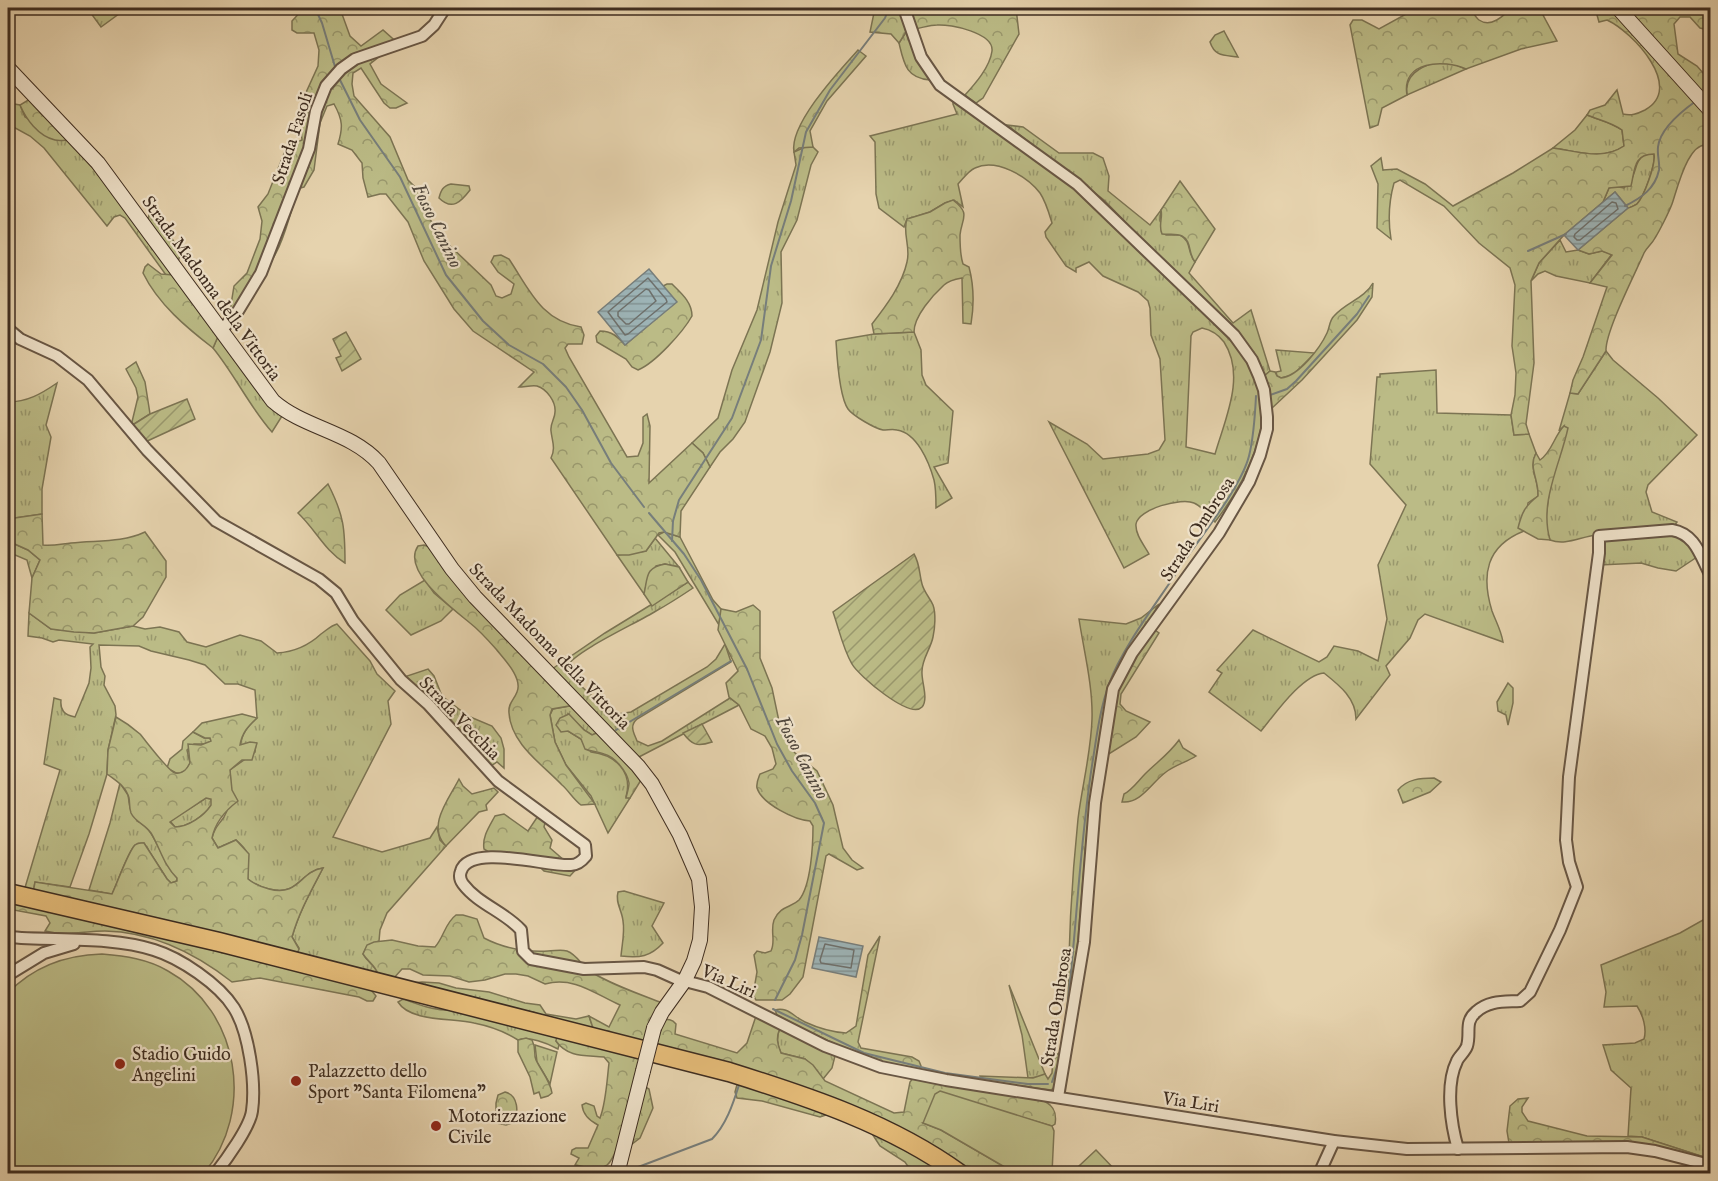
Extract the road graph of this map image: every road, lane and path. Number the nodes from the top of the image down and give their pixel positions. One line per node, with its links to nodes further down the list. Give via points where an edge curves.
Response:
1 (446, 8): 7 (street, Strada Fasoli, via 422,36 349,62 327,86 316,111 307,156 261,273)
2 (904, 8): 14 (street, Strada Ombrosa, via 921,57 940,85 1077,184 1234,335 1252,360 1264,390 1267,429 1249,482 1218,533 1132,653 1113,689 1095,803 1084,942)
3 (1618, 8): 5 (street)
4 (8, 68): 7 (street, Strada Madonna della Vittoria, via 98,163)
5 (1710, 110)
6 (8, 329): 13 (street, Strada Vecchia, via 57,356 88,380 147,450 216,521 319,579 336,593 353,621 401,680 498,781 585,845 586,856 577,864 499,857 471,860 462,868 463,885 521,930 526,955 584,969 644,967)
7 (221, 331): 13 (street, Strada Madonna della Vittoria, via 284,411 340,435 369,453 470,590 623,748 652,784 699,879 700,940)
8 (1710, 574): 16 (street, via 1692,539 1683,532 1599,536 1569,777 1566,840 1577,887 1530,992 1520,1001 1498,1001 1480,1009 1469,1021 1466,1048 1456,1062 1451,1085 1450,1109)
9 (8, 893): 20 (highway, via 230,945 729,1072 838,1109 913,1144)
10 (8, 937): 11 (street)
11 (83, 941): 12 (street, via 44,953); 18 (street, via 133,945 170,955 209,982 234,1008 247,1042 252,1112 232,1152)
12 (8, 975)
13 (685, 980): 14 (street, Via Liri, via 708,987 825,1046 881,1066); 19 (street, Strada Madonna della Vittoria, bridge, via 654,1029)
14 (1058, 1097): 15 (street, Via Liri)
15 (1334, 1141): 16 (street, Via Liri, via 1407,1149); 21 (street)
16 (1458, 1149): 17 (street, Via Liri, via 1627,1147)
17 (1710, 1165)
18 (216, 1173)
19 (617, 1173)
20 (960, 1173)
21 (1318, 1173)

